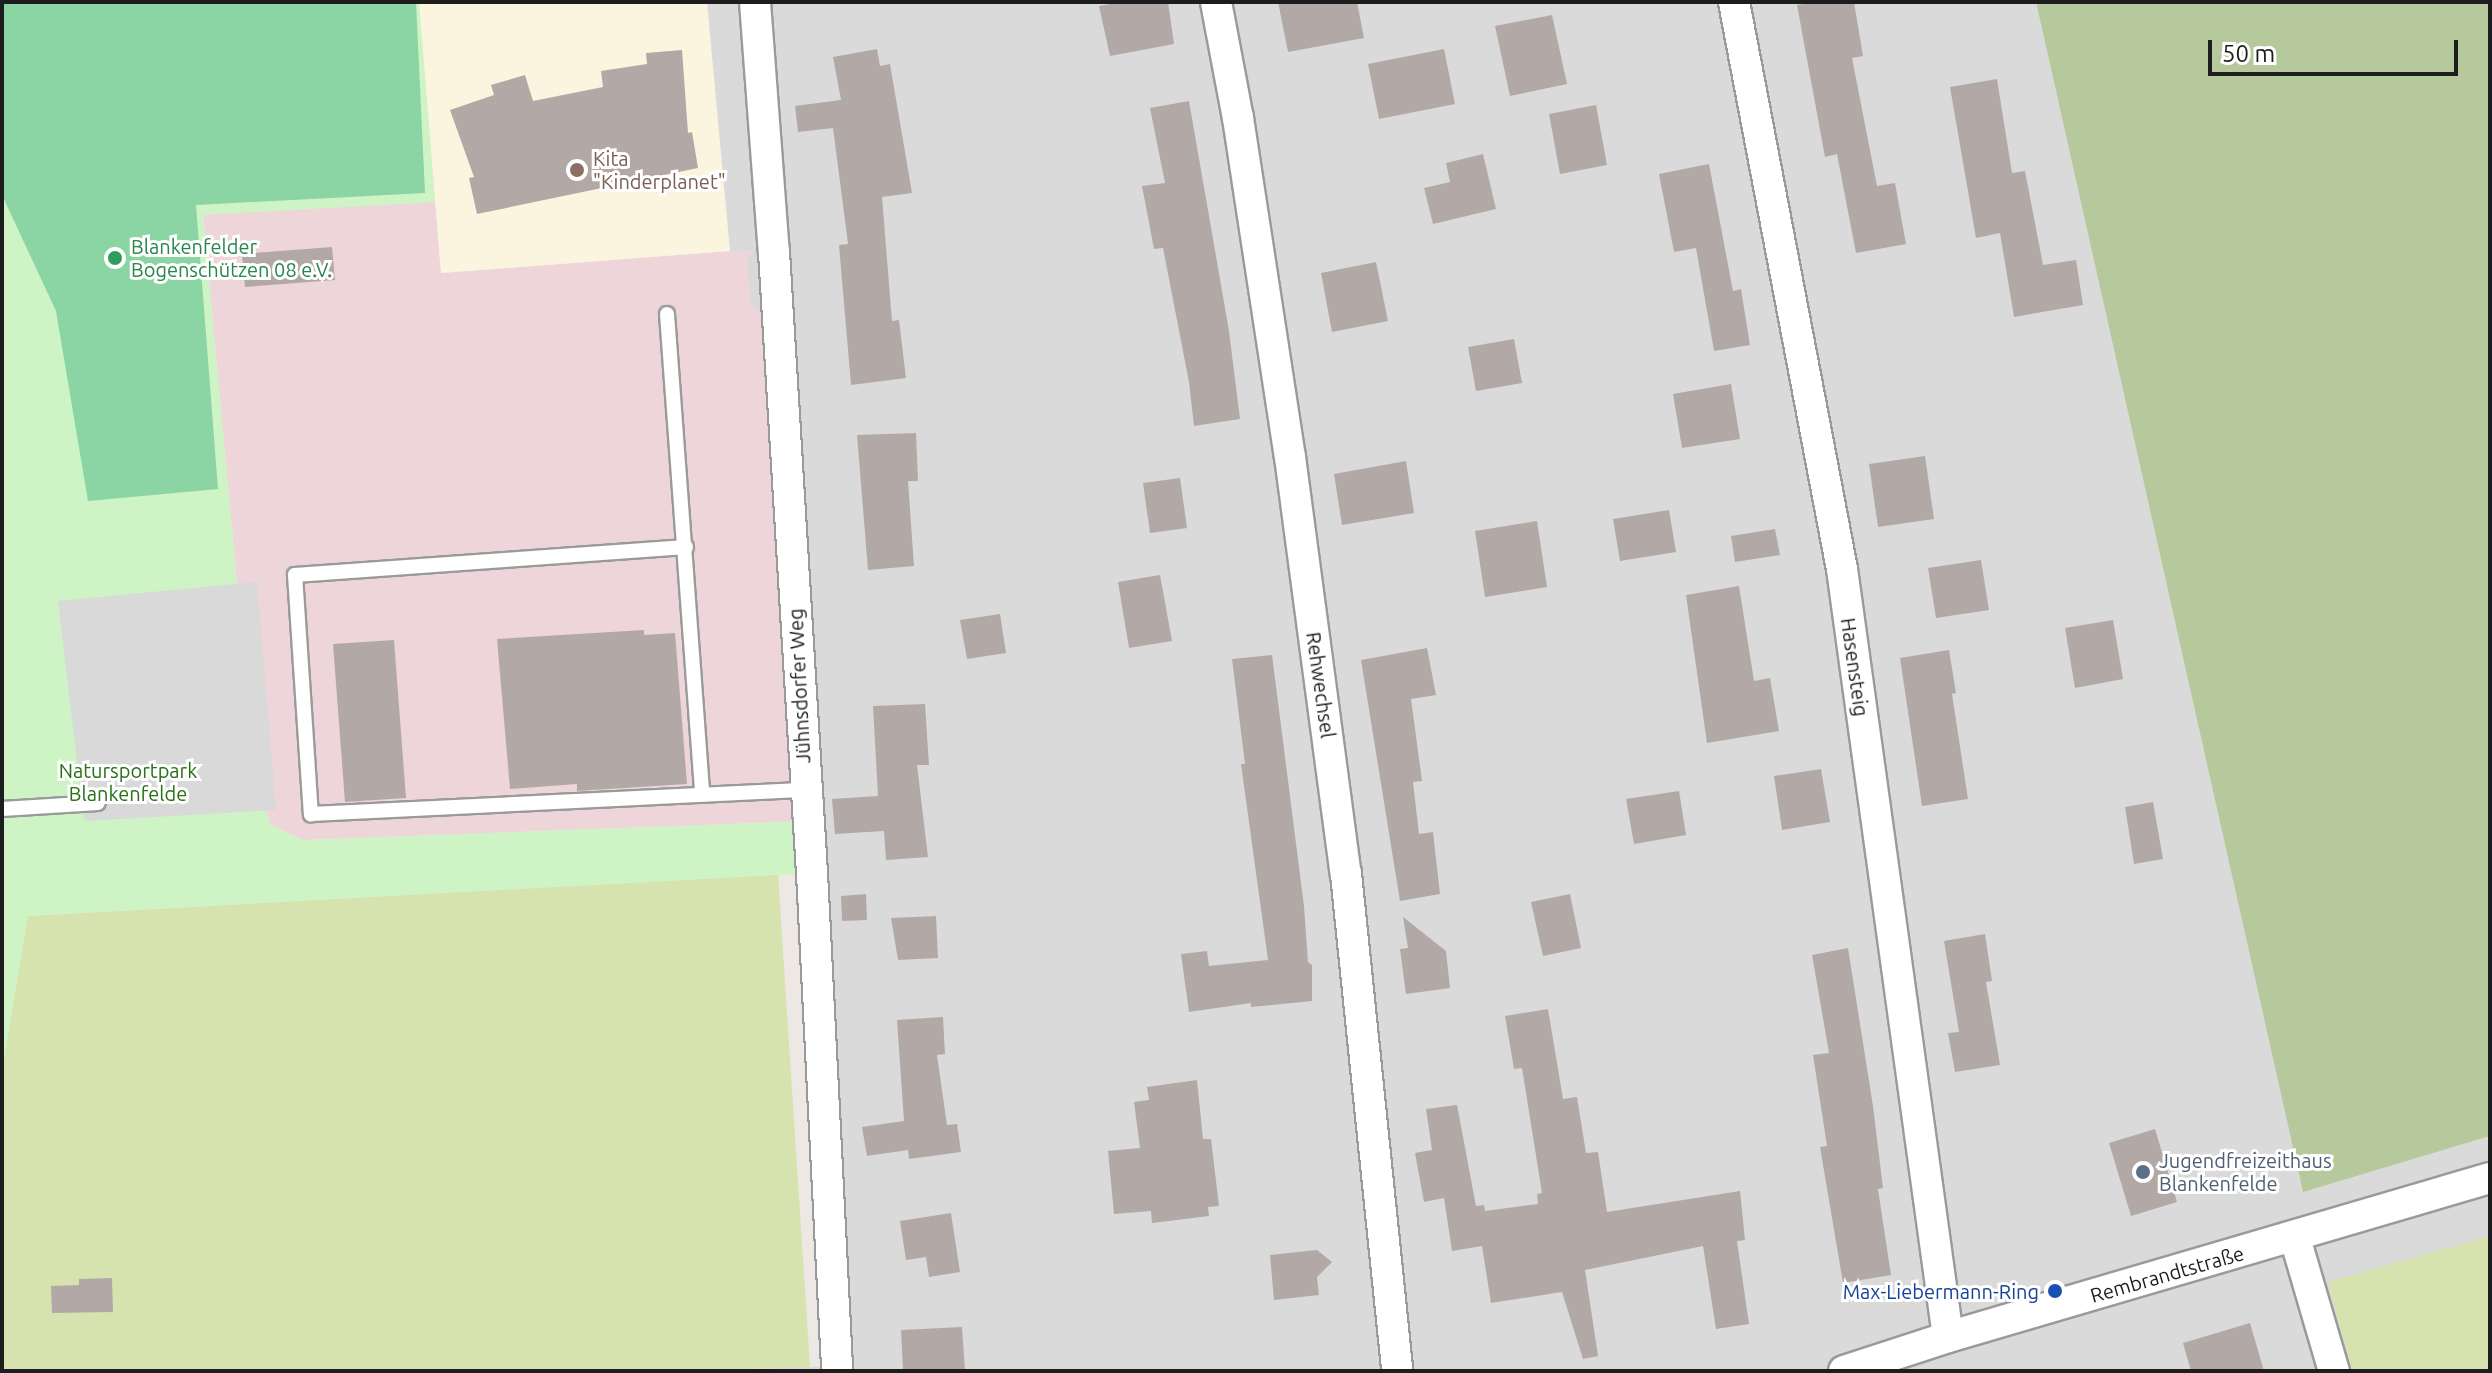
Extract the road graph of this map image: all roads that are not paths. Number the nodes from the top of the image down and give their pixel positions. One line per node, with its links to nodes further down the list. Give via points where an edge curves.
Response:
1 (755, 2): 6 (street, Jühnsdorfer Weg)
2 (1216, 2): 14 (street, Rehwechsel, via 1288,442 1346,874)
3 (1734, 2): 12 (street, Hasensteig, via 1842,569)
4 (667, 314): 5 (lane)
5 (686, 547): 7 (lane); 7 (lane, via 295,575 298,623 311,814)
6 (805, 790): 7 (lane); 13 (street, Jühnsdorfer Weg)
7 (702, 795)
8 (98, 803): 9 (lane)
9 (2, 809)
10 (2490, 1178): 11 (street, Rembrandtstraße)
11 (2295, 1238): 12 (street, Rembrandtstraße); 16 (street)
12 (1948, 1337): 15 (street, Rembrandtstraße)
13 (837, 1371)
14 (1397, 1371)
15 (1844, 1371)
16 (2334, 1371)

